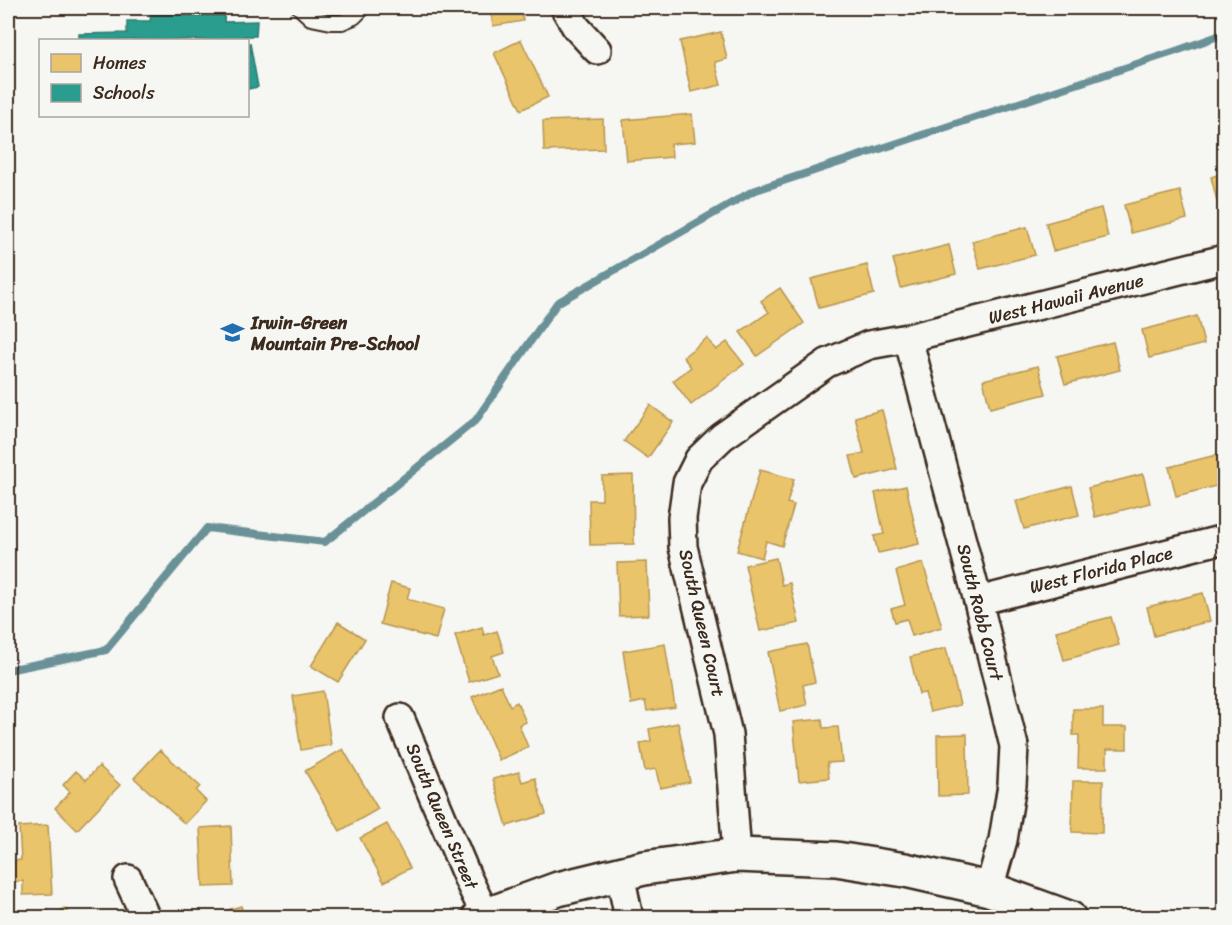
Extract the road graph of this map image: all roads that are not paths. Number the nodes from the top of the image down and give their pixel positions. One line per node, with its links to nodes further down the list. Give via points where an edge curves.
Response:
1 (300, 8): 2 (lane, via 311,18 331,22 348,20)
2 (363, 8)
3 (565, 8): 4 (street)
4 (597, 50)
5 (1224, 259): 6 (street, West Hawaii Avenue)
6 (908, 338): 8 (street, South Robb Court); 10 (street, South Queen Court, via 869,345 827,363 722,437 699,459 687,483 683,547 728,734)
7 (1224, 539): 8 (street, West Florida Place)
8 (978, 601): 13 (street, South Robb Court, via 1014,746 1003,840)
9 (400, 718): 14 (street, South Queen Street)
10 (737, 855): 11 (street); 13 (street, via 836,859)
11 (620, 874): 14 (street, via 558,889); 16 (street)
12 (128, 879): 15 (street)
13 (989, 889): 17 (street)
14 (482, 916)
15 (146, 918)
16 (629, 918)
17 (1070, 918)

